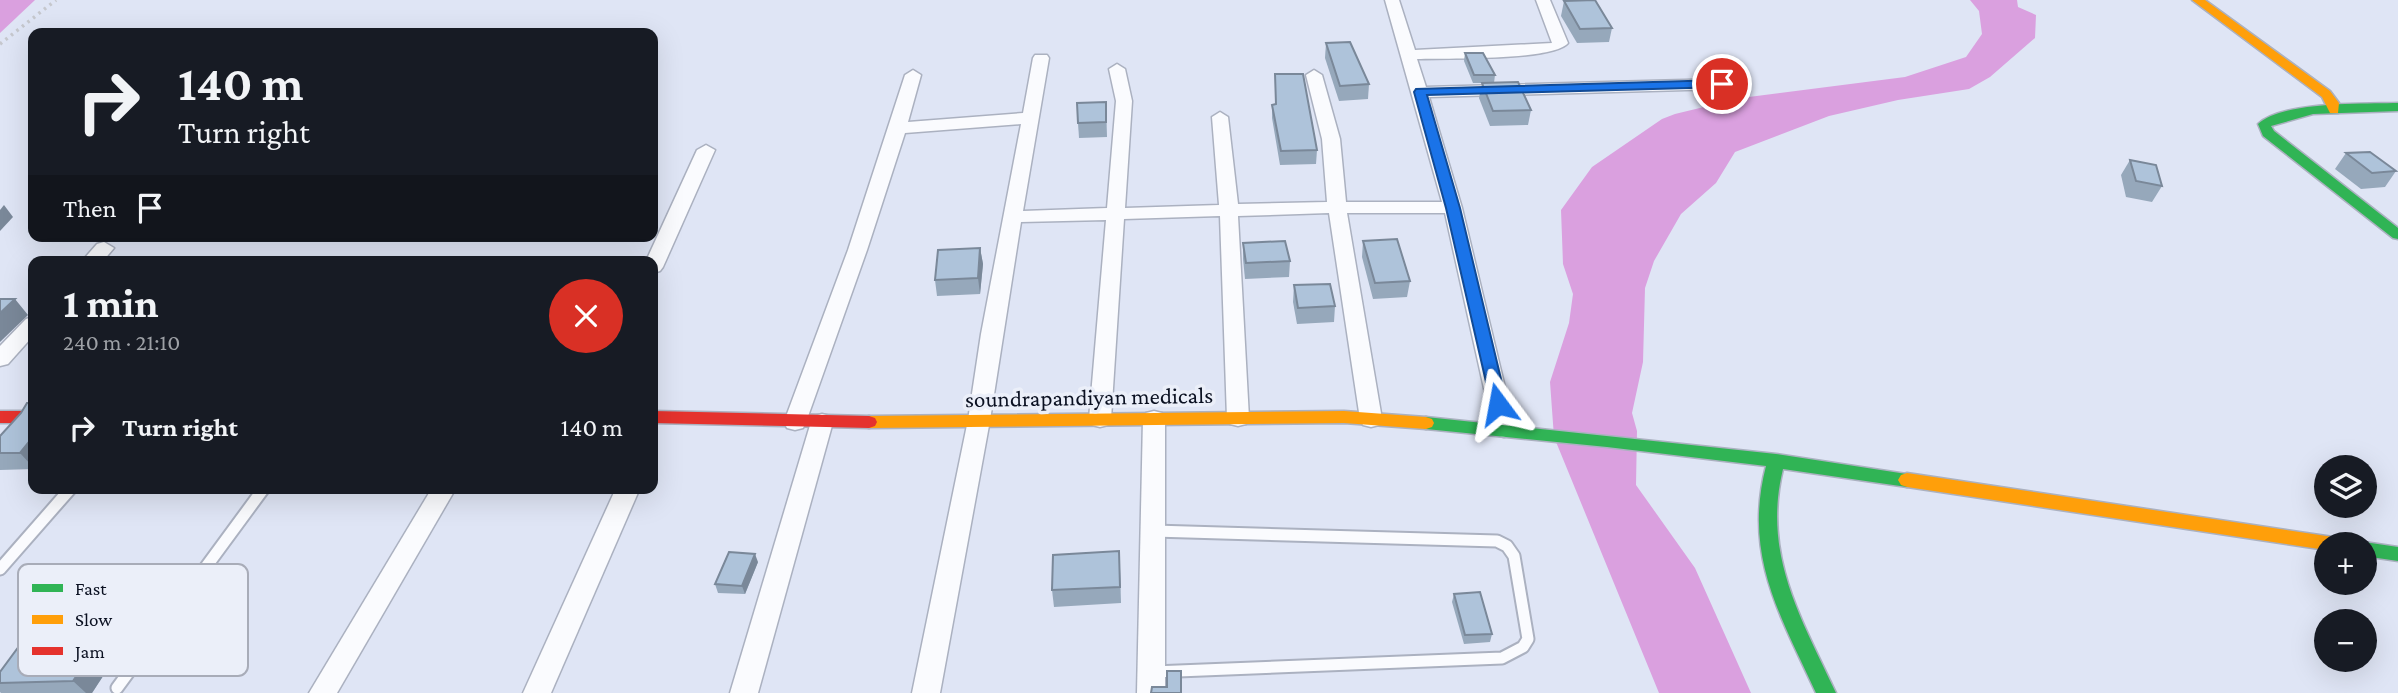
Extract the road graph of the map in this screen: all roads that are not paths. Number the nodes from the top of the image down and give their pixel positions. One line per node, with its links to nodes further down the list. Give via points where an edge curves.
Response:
1 (1392, 0): 4 (street)
2 (1544, 0): 4 (street, via 1560,43 1557,47)
3 (2198, 0): 12 (main road, via 2326,94)
4 (1409, 55): 10 (street)
5 (1041, 58): 14 (street)
6 (1118, 69): 20 (street, via 1124,101)
7 (912, 75): 15 (street)
8 (1314, 75): 17 (street, via 1331,139)
9 (1722, 84): 10 (street)
10 (1420, 92): 18 (street)
11 (2398, 107): 12 (main road)
12 (2334, 110): 22 (main road, via 2273,118 2264,124 2268,134)
13 (1220, 117): 19 (street)
14 (1029, 118): 15 (street); 21 (street)
15 (898, 128): 33 (street, via 839,307)
16 (706, 150): 23 (street)
17 (1336, 207): 18 (street); 19 (street); 31 (street)
18 (1453, 208): 36 (street)
19 (1229, 212): 20 (street); 28 (street)
20 (1116, 215): 21 (street); 29 (street)
21 (1012, 217): 32 (street)
22 (2398, 235)
23 (658, 256)
24 (28, 329): 25 (street)
25 (0, 359)
26 (0, 417): 27 (main road)
27 (28, 417)
28 (1238, 418): 30 (main road, soundrapandiyan medicals); 31 (main road, soundrapandiyan medicals)
29 (1100, 419): 30 (main road, soundrapandiyan medicals); 32 (main road, soundrapandiyan medicals)
30 (1153, 419): 42 (street)
31 (1371, 419): 36 (main road, soundrapandiyan medicals)
32 (979, 420): 34 (main road, soundrapandiyan medicals); 54 (street)
33 (794, 422): 34 (main road, soundrapandiyan medicals); 35 (main road, soundrapandiyan medicals)
34 (822, 422): 53 (street)
35 (658, 423)
36 (1504, 429): 37 (main road, soundrapandiyan medicals)
37 (1776, 460): 43 (main road, soundrapandiyan medicals); 55 (main road, via 1766,517 1771,557)
38 (66, 494): 47 (lane)
39 (260, 494): 46 (lane)
40 (440, 494): 51 (street)
41 (625, 494): 52 (street)
42 (1151, 531): 49 (street); 49 (lane, via 1496,541 1514,556 1528,639 1523,647 1502,658)
43 (2314, 541)
44 (2377, 551): 45 (main road)
45 (2398, 554)
46 (208, 564)
47 (0, 569)
48 (126, 676): 50 (lane)
49 (1151, 682)
50 (117, 688)
51 (323, 693)
52 (537, 693)
53 (744, 693)
54 (926, 693)
55 (1826, 693)

